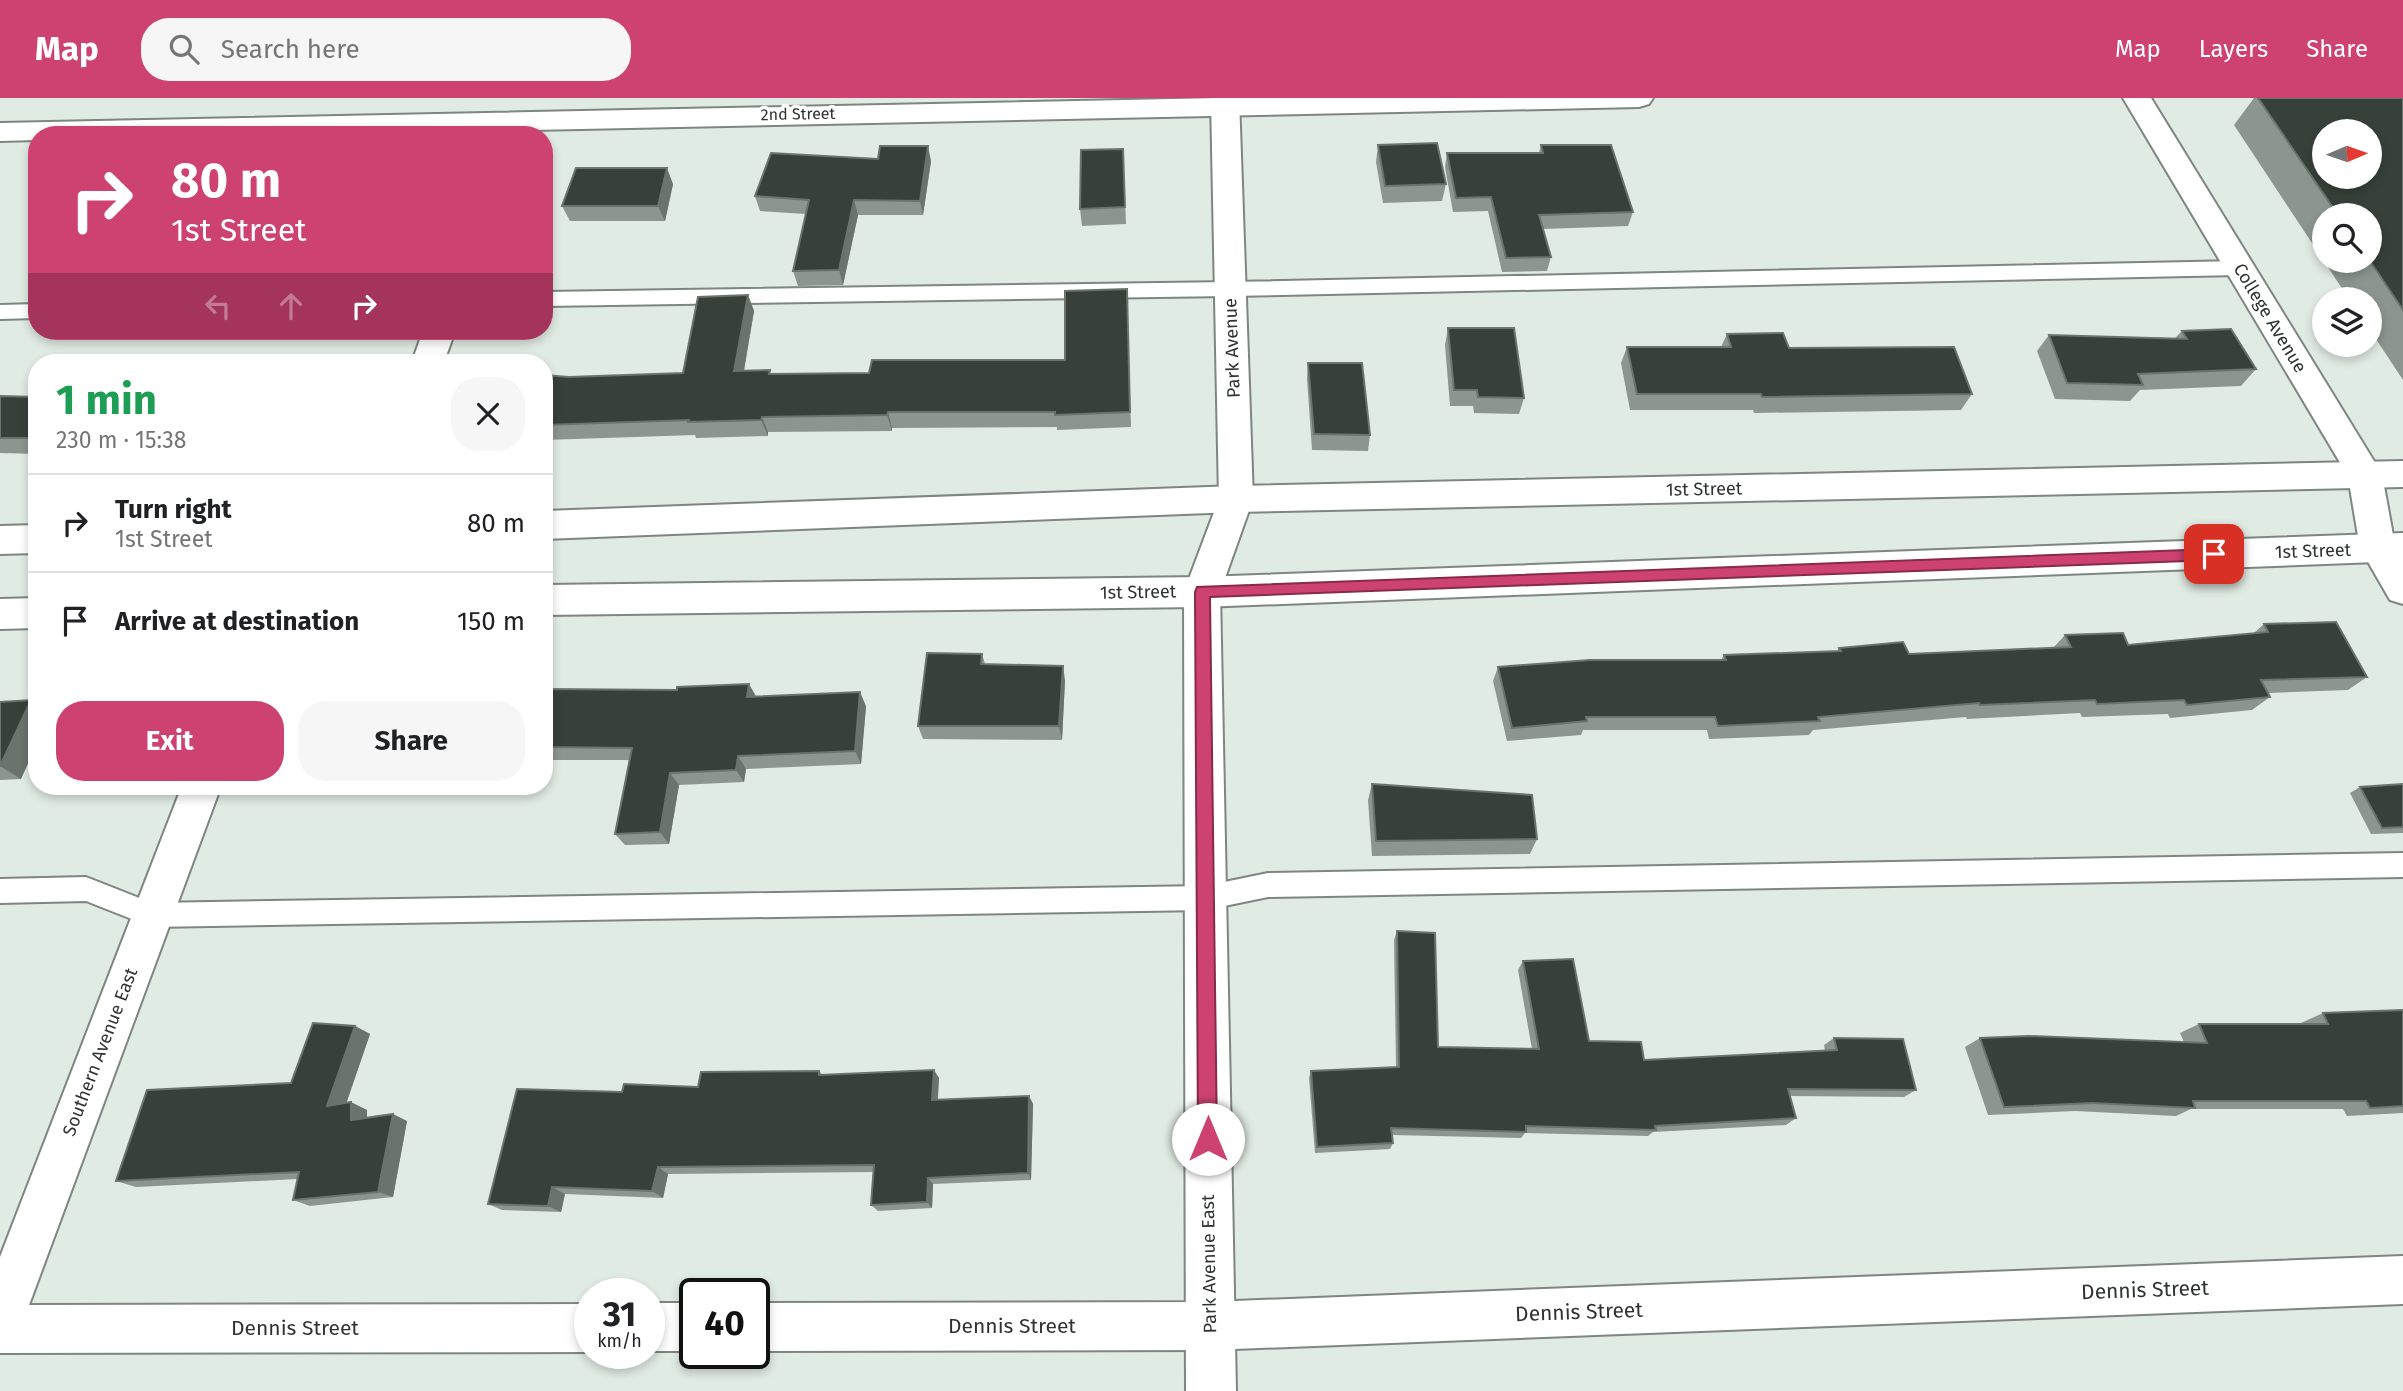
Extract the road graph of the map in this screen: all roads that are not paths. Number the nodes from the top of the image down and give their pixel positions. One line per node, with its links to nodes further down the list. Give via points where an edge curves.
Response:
1 (1639, 98): 3 (street, 2nd Street)
2 (2137, 98): 8 (street, College Avenue)
3 (1226, 102): 4 (street, 2nd Street); 9 (street, Park Avenue)
4 (517, 118): 5 (street, 2nd Street)
5 (222, 126)
6 (28, 131): 7 (street, 2nd Street)
7 (0, 132)
8 (2239, 268): 9 (lane); 14 (street, College Avenue)
9 (1230, 289): 10 (lane); 15 (street, Park Avenue)
10 (553, 299)
11 (28, 311): 12 (lane)
12 (0, 312)
13 (2403, 474): 14 (street, 1st Street)
14 (2365, 475): 15 (street, 1st Street); 19 (street, College Avenue)
15 (1236, 499): 16 (street, 1st Street); 21 (street, Park Avenue)
16 (553, 525)
17 (28, 539): 18 (street)
18 (0, 540)
19 (2391, 548): 20 (street); 21 (street, 1st Street)
20 (2403, 590)
21 (1202, 592): 22 (street, 1st Street); 28 (street, Park Avenue East)
22 (553, 600)
23 (28, 613): 24 (street)
24 (0, 614)
25 (198, 795): 29 (street, Southern Avenue East)
26 (2403, 864): 28 (lane, via 1268,885)
27 (0, 891): 29 (lane, via 86,889)
28 (1205, 898): 29 (lane); 32 (street, Park Avenue East)
29 (152, 915): 31 (street, Southern Avenue East)
30 (2403, 1280): 32 (street, Dennis Street)
31 (0, 1319)
32 (1209, 1326): 33 (street, Dennis Street); 36 (street, Park Avenue East)
33 (770, 1327)
34 (574, 1328): 35 (street, Dennis Street)
35 (0, 1329)
36 (1211, 1391)

